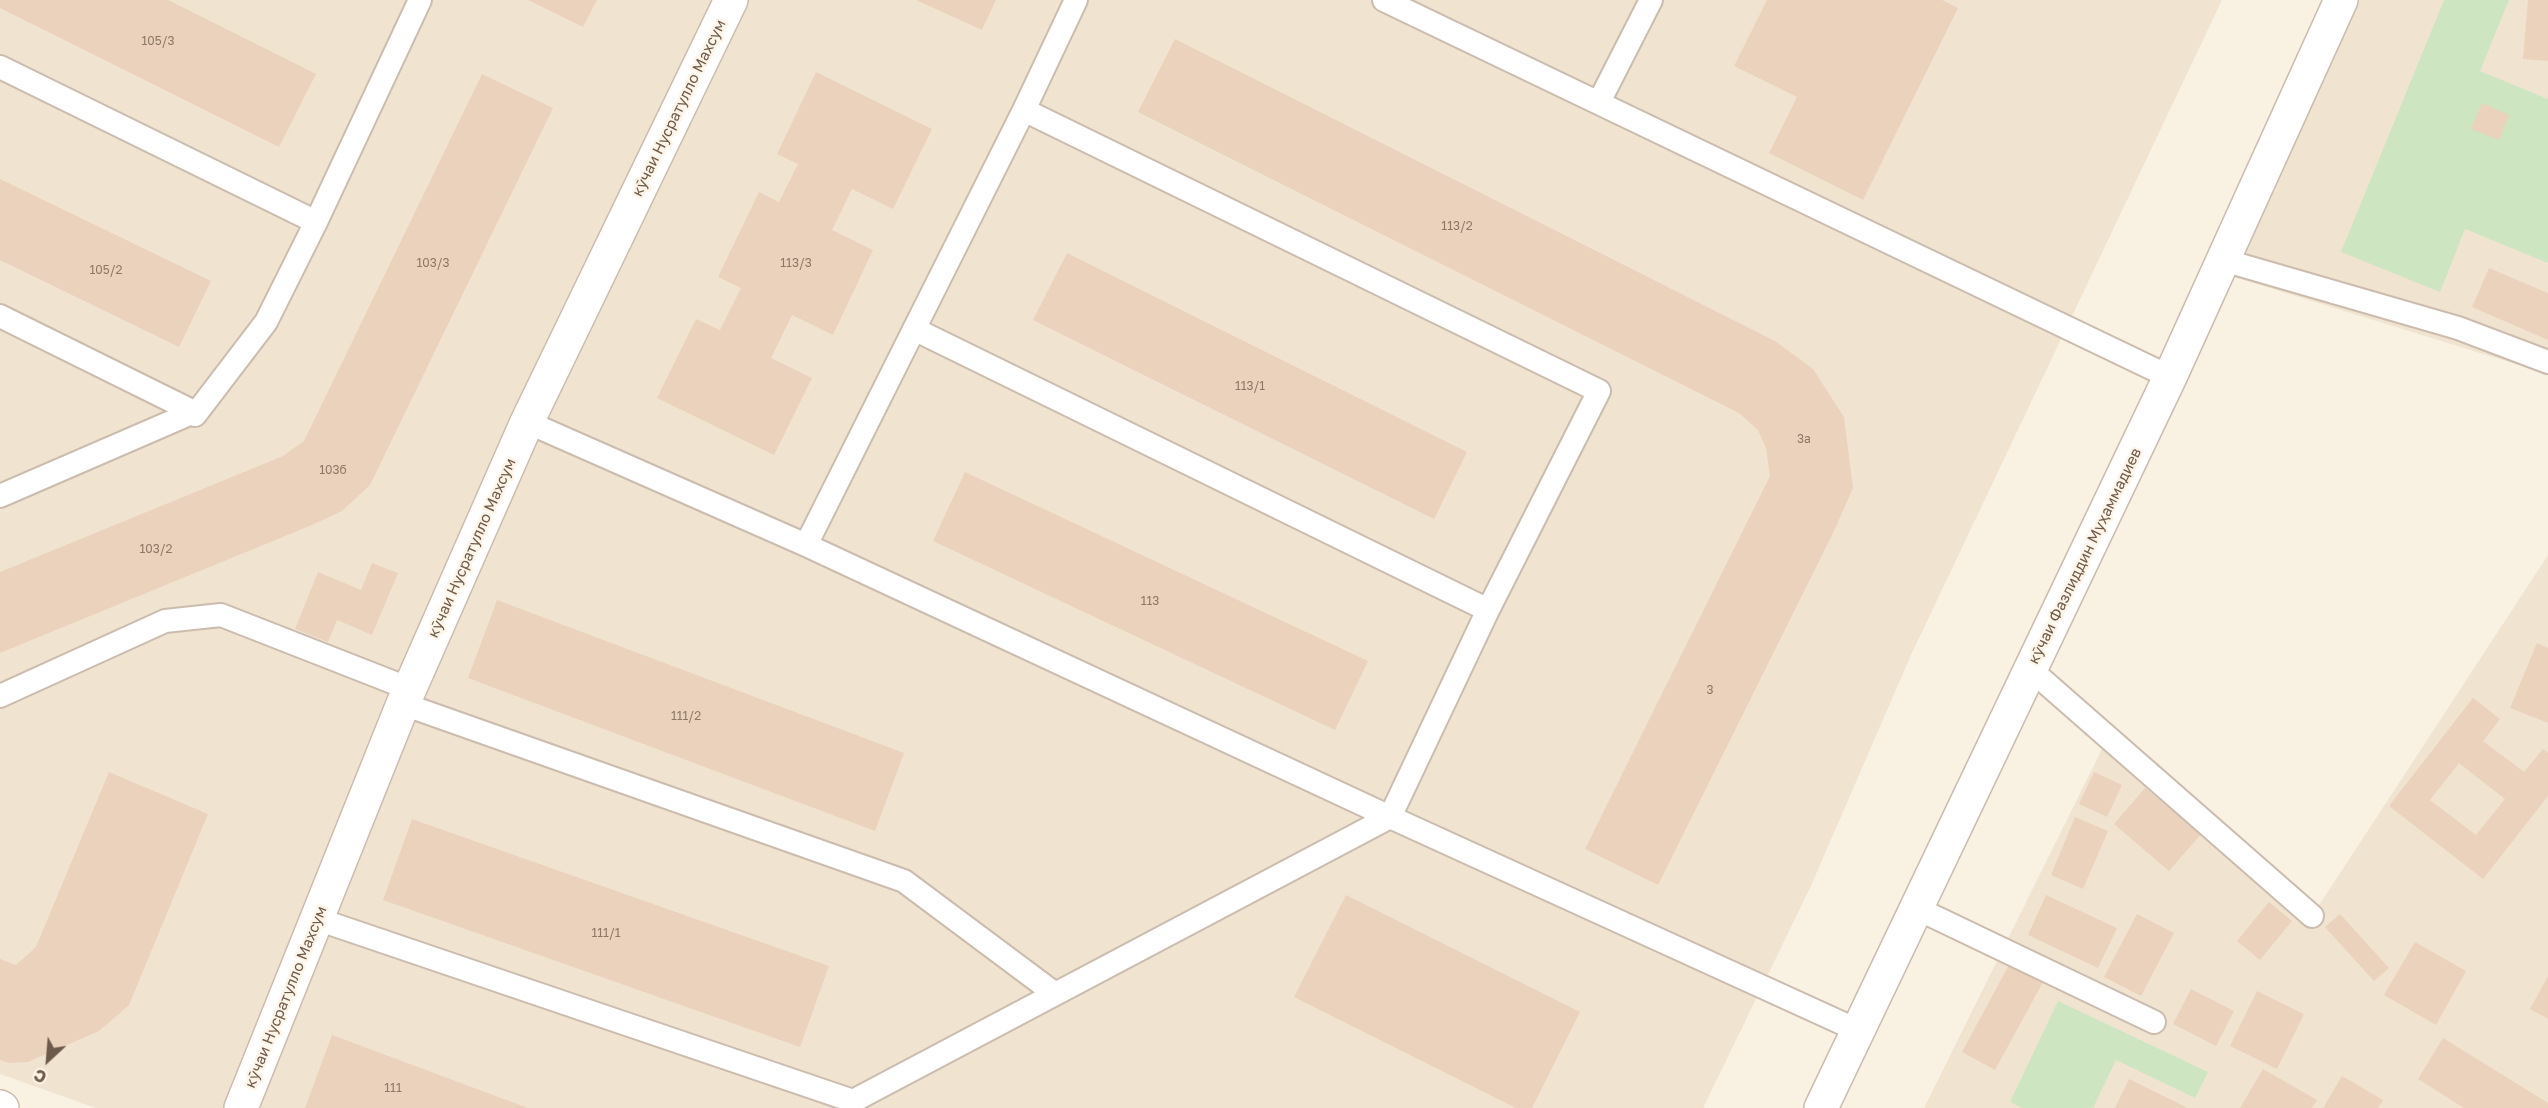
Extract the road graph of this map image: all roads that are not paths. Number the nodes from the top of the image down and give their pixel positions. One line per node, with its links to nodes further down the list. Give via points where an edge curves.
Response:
1 (420, 0): 10 (lane)
2 (731, 0): 17 (street, кӯчаи Нусратулло Махсум)
3 (1076, 0): 9 (lane)
4 (1384, 0): 8 (lane)
5 (1651, 0): 8 (lane)
6 (2341, 0): 11 (street, кӯчаи Фазлиддин Муҳаммадиев)
7 (0, 67): 10 (lane)
8 (1599, 102): 15 (lane)
9 (1024, 110): 13 (lane); 20 (lane, via 1599,391)
10 (316, 222): 16 (lane, via 266,322 195,415)
11 (2223, 260): 14 (lane, via 2458,328); 15 (street, кӯчаи Фазлиддин Муҳаммадиев)
12 (0, 316): 16 (lane)
13 (914, 329): 19 (lane); 20 (lane)
14 (2548, 362)
15 (2170, 377): 21 (street, кӯчаи Фазлиддин Муҳаммадиев)
16 (194, 412): 18 (lane)
17 (527, 422): 19 (lane); 23 (street, кӯчаи Нусратулло Махсум)
18 (0, 496)
19 (807, 545): 24 (lane)
20 (1488, 610): 24 (lane)
21 (2030, 669): 25 (street, кӯчаи Фазлиддин Муҳаммадиев); 26 (lane)
22 (0, 696): 23 (lane, via 165,621 221,615)
23 (407, 697): 27 (street, кӯчаи Нусратулло Махсум); 28 (lane, via 904,881)
24 (1390, 817): 28 (lane); 30 (lane)
25 (1916, 908): 29 (lane); 30 (street, кӯчаи Фазлиддин Муҳаммадиев)
26 (2312, 916)
27 (317, 919): 31 (lane); 32 (street, кӯчаи Нусратулло Махсум)
28 (1054, 993): 31 (lane)
29 (2154, 1022)
30 (1857, 1030): 33 (street, кӯчаи Фазлиддин Муҳаммадиев)
31 (852, 1105)
32 (241, 1108)
33 (1821, 1108)

